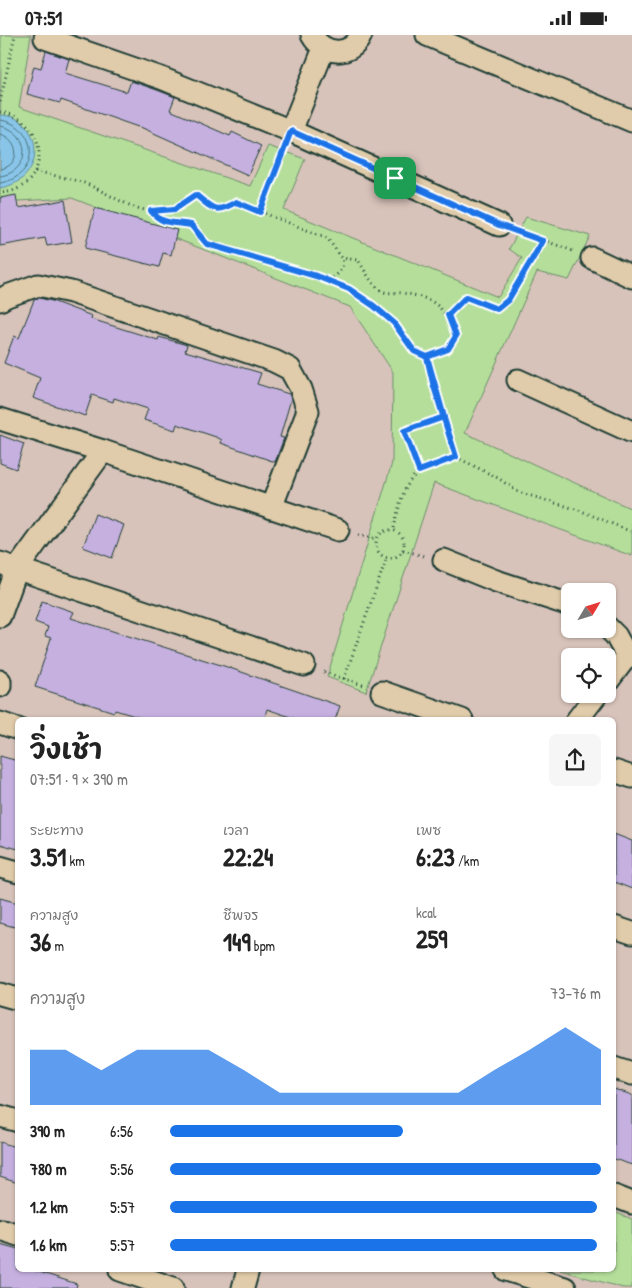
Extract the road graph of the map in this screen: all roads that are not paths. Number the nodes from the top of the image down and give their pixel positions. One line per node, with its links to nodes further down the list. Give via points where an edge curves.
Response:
1 (361, 35): 4 (street, via 354,45 340,52)
2 (427, 35): 5 (street)
3 (45, 38): 6 (street, via 161,78)
4 (318, 42): 6 (street)
5 (632, 121)
6 (291, 131): 7 (street)
7 (499, 225)
8 (592, 258): 9 (street)
9 (632, 277)
10 (0, 300): 15 (street, via 38,285 71,292 290,369 302,389 308,411)
11 (518, 380): 13 (street)
12 (0, 419): 14 (street)
13 (632, 432)
14 (102, 451): 15 (street); 18 (street)
15 (271, 508): 16 (street)
16 (338, 530)
17 (444, 560): 19 (street)
18 (9, 566): 20 (street); 23 (street)
19 (561, 602)
20 (0, 616)
21 (616, 636): 22 (street)
22 (629, 660): 24 (street)
23 (304, 665)
24 (616, 673)
25 (0, 681): 26 (street)
26 (0, 686)
27 (382, 692): 29 (street)
28 (590, 703): 30 (street)
29 (453, 717)
30 (579, 717)
31 (0, 723): 32 (street)
32 (15, 728)
33 (616, 772): 34 (street)
34 (632, 777)
35 (0, 867): 36 (street)
36 (15, 871)
37 (616, 928): 38 (street)
38 (632, 933)
39 (0, 994): 40 (street)
40 (15, 998)
41 (616, 1069): 42 (street)
42 (632, 1074)
43 (0, 1115): 44 (street)
44 (15, 1120)
45 (616, 1197): 46 (street)
46 (632, 1203)
47 (126, 1272): 50 (street)
48 (247, 1272): 51 (street)
49 (513, 1272): 52 (street)
50 (173, 1288)
51 (243, 1288)
52 (565, 1288)

